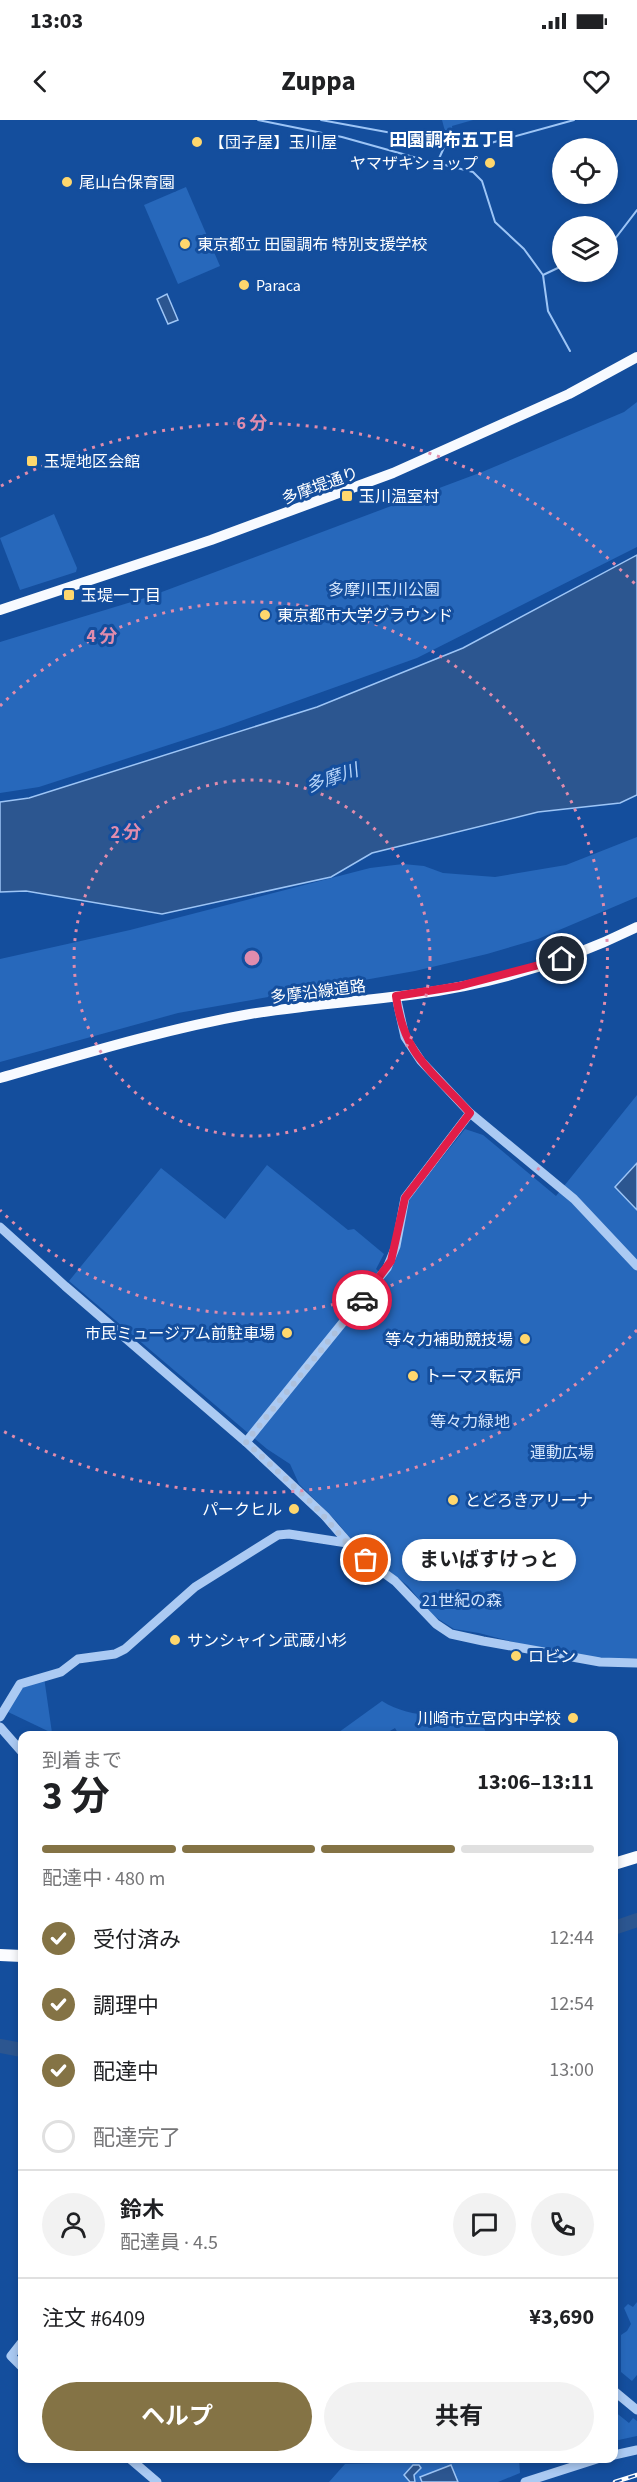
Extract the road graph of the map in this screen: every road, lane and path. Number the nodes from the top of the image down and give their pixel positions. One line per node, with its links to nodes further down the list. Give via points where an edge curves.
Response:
1 (637, 357): 2 (main road, 多摩堤通り, via 500,428 384,477)
2 (0, 610)
3 (637, 927): 4 (main road, 多摩沿線道路, via 586,951 527,971)
4 (396, 996): 5 (main road, 多摩沿線道路, via 227,1019 158,1033); 6 (street, via 400,1024 413,1052)
5 (0, 1078)
6 (470, 1113): 8 (street, via 574,1198); 9 (street, via 405,1198 396,1246 387,1268)
7 (0, 1227): 9 (street)
8 (637, 1266)
9 (246, 1442): 10 (street, via 325,1516)
10 (347, 1543): 11 (street, via 395,1581 429,1619 451,1634 600,1662); 12 (street, via 278,1535 195,1587 125,1649 78,1659 61,1672 20,1684)
11 (637, 1663)
12 (0, 1717)
13 (0, 1727): 14 (street)
14 (18, 1747)
15 (637, 1857): 16 (highway)
16 (618, 1863)
17 (0, 1954): 18 (highway)
18 (18, 1956)
19 (18, 2347): 20 (street, via 11,2356)
20 (18, 2363)
21 (618, 2394): 22 (street)
22 (637, 2410)
23 (637, 2450): 24 (street)
24 (618, 2454)
25 (135, 2463): 27 (street)
26 (584, 2463): 28 (street)
27 (157, 2482)
28 (525, 2482)

